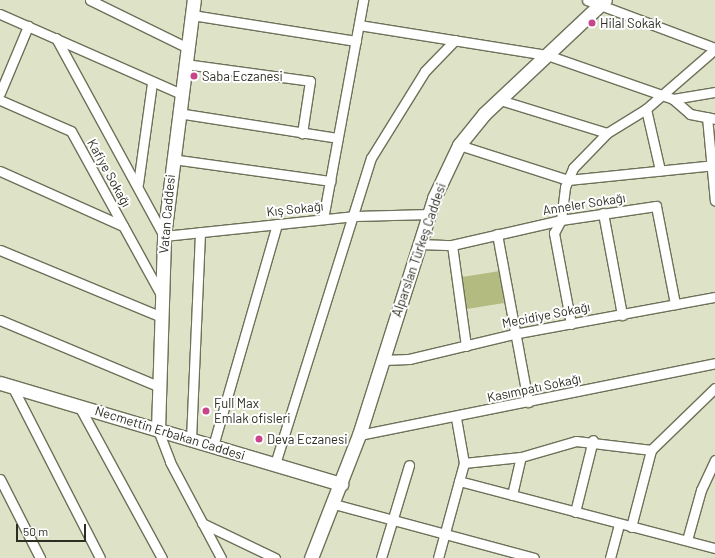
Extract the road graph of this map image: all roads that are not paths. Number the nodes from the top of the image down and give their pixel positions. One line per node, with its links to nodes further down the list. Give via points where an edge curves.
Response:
1 (90, 0): 13 (street)
2 (194, 0): 7 (street, Vatan Caddesi)
3 (363, 0): 8 (street)
4 (587, 0): 5 (street)
5 (602, 3): 14 (street); 15 (street, Alparslan Türkeş Caddesi)
6 (0, 14): 9 (street)
7 (192, 15): 12 (street); 13 (street, Vatan Caddesi)
8 (359, 25): 11 (street); 12 (street)
9 (28, 26): 10 (street); 19 (street)
10 (56, 38): 17 (street); 38 (street)
11 (455, 40): 15 (street); 42 (street, via 425,71 371,158)
12 (356, 41): 30 (street)
13 (188, 48): 16 (street, Vatan Caddesi)
14 (715, 48): 21 (street)
15 (547, 55): 21 (street); 24 (street, Alparslan Türkeş Caddesi)
16 (185, 64): 20 (street, Vatan Caddesi); 28 (street, via 310,81)
17 (152, 83): 20 (street); 38 (street)
18 (715, 92): 22 (street)
19 (0, 93)
20 (181, 94): 26 (street, Vatan Caddesi)
21 (665, 94): 22 (street); 25 (street)
22 (673, 99): 27 (street, via 690,114)
23 (0, 100): 46 (street, Kafiye Sokağı, via 71,131)
24 (500, 100): 29 (street); 31 (street, Alparslan Türkeş Caddesi)
25 (646, 109): 29 (street); 34 (street)
26 (178, 113): 28 (street); 32 (street, Vatan Caddesi)
27 (711, 118): 33 (street)
28 (302, 133): 30 (street)
29 (607, 133): 36 (street, via 573,168)
30 (337, 138): 37 (street)
31 (459, 145): 36 (street); 41 (street, Alparslan Türkeş Caddesi)
32 (172, 159): 37 (street); 49 (street, Vatan Caddesi)
33 (713, 165): 34 (street); 39 (street)
34 (660, 170): 36 (street)
35 (0, 172): 46 (street)
36 (568, 180): 44 (street)
37 (330, 181): 43 (street)
38 (138, 184): 49 (street)
39 (715, 201)
40 (603, 213): 44 (street, Anneler Sokağı); 55 (street, Anneler Sokağı, via 656,206); 56 (street)
41 (430, 214): 42 (street, Kış Sokağı); 50 (street, Alparslan Türkeş Caddesi)
42 (355, 216): 43 (street, Kış Sokağı); 79 (street)
43 (323, 219): 45 (street, Kış Sokağı)
44 (561, 220): 48 (street, Anneler Sokağı); 59 (street, via 554,233)
45 (277, 224): 47 (street, Kış Sokağı); 74 (street)
46 (123, 226): 53 (street, Kafiye Sokağı)
47 (200, 232): 49 (street, Kış Sokağı); 72 (street)
48 (497, 234): 51 (street, Anneler Sokağı); 60 (street)
49 (164, 236): 53 (street, Vatan Caddesi)
50 (420, 244): 51 (street, Anneler Sokağı); 62 (street, Alparslan Türkeş Caddesi)
51 (452, 245): 61 (street)
52 (0, 250): 57 (street)
53 (162, 296): 57 (street, Vatan Caddesi)
54 (715, 297): 55 (street, Mecidiye Sokağı)
55 (675, 304): 56 (street, Mecidiye Sokağı)
56 (622, 315): 59 (street, Mecidiye Sokağı)
57 (162, 317): 65 (street, Vatan Caddesi)
58 (0, 320): 65 (street)
59 (571, 324): 60 (street, Mecidiye Sokağı)
60 (513, 334): 61 (street, Mecidiye Sokağı); 67 (street)
61 (466, 346): 62 (street, Mecidiye Sokağı, via 409,359)
62 (383, 360): 71 (street, Alparslan Türkeş Caddesi)
63 (715, 363): 67 (street, Kasımpatı Sokağı)
64 (6, 384): 68 (street, Necmettin Erbakan Caddesi); 95 (street)
65 (160, 388): 70 (street, Vatan Caddesi)
66 (715, 388): 75 (street)
67 (528, 402): 69 (street, Kasımpatı Sokağı)
68 (78, 406): 70 (street, Necmettin Erbakan Caddesi); 96 (street)
69 (456, 418): 71 (street, Kasımpatı Sokağı); 78 (street)
70 (158, 430): 72 (street, Necmettin Erbakan Caddesi); 88 (street, via 170,462)
71 (359, 435): 83 (street, Alparslan Türkeş Caddesi)
72 (192, 439): 74 (street, Necmettin Erbakan Caddesi)
73 (593, 440): 75 (street); 76 (street, via 576,441); 86 (street)
74 (213, 446): 79 (street, Necmettin Erbakan Caddesi)
75 (651, 450): 90 (street)
76 (521, 457): 78 (street); 84 (street)
77 (715, 460): 92 (street, via 701,490)
78 (464, 463): 82 (street)
79 (275, 464): 83 (street, Necmettin Erbakan Caddesi)
80 (409, 465): 87 (street)
81 (0, 479): 94 (street)
82 (459, 481): 84 (street); 91 (street)
83 (341, 484): 85 (street, Alparslan Türkeş Caddesi)
84 (512, 496): 86 (street)
85 (334, 504): 87 (street); 99 (street, Alparslan Türkeş Caddesi)
86 (575, 512): 89 (street)
87 (391, 520): 91 (street); 100 (street)
88 (202, 523): 97 (street); 98 (street)
89 (619, 524): 90 (street); 103 (street)
90 (632, 527): 92 (street)
91 (445, 534): 101 (street); 102 (street)
92 (687, 540): 93 (street)
93 (715, 548)
94 (40, 558)
95 (100, 558)
96 (162, 558)
97 (221, 558)
98 (275, 558)
99 (311, 558)
100 (381, 558)
101 (438, 558)
102 (534, 558)
103 (610, 558)

